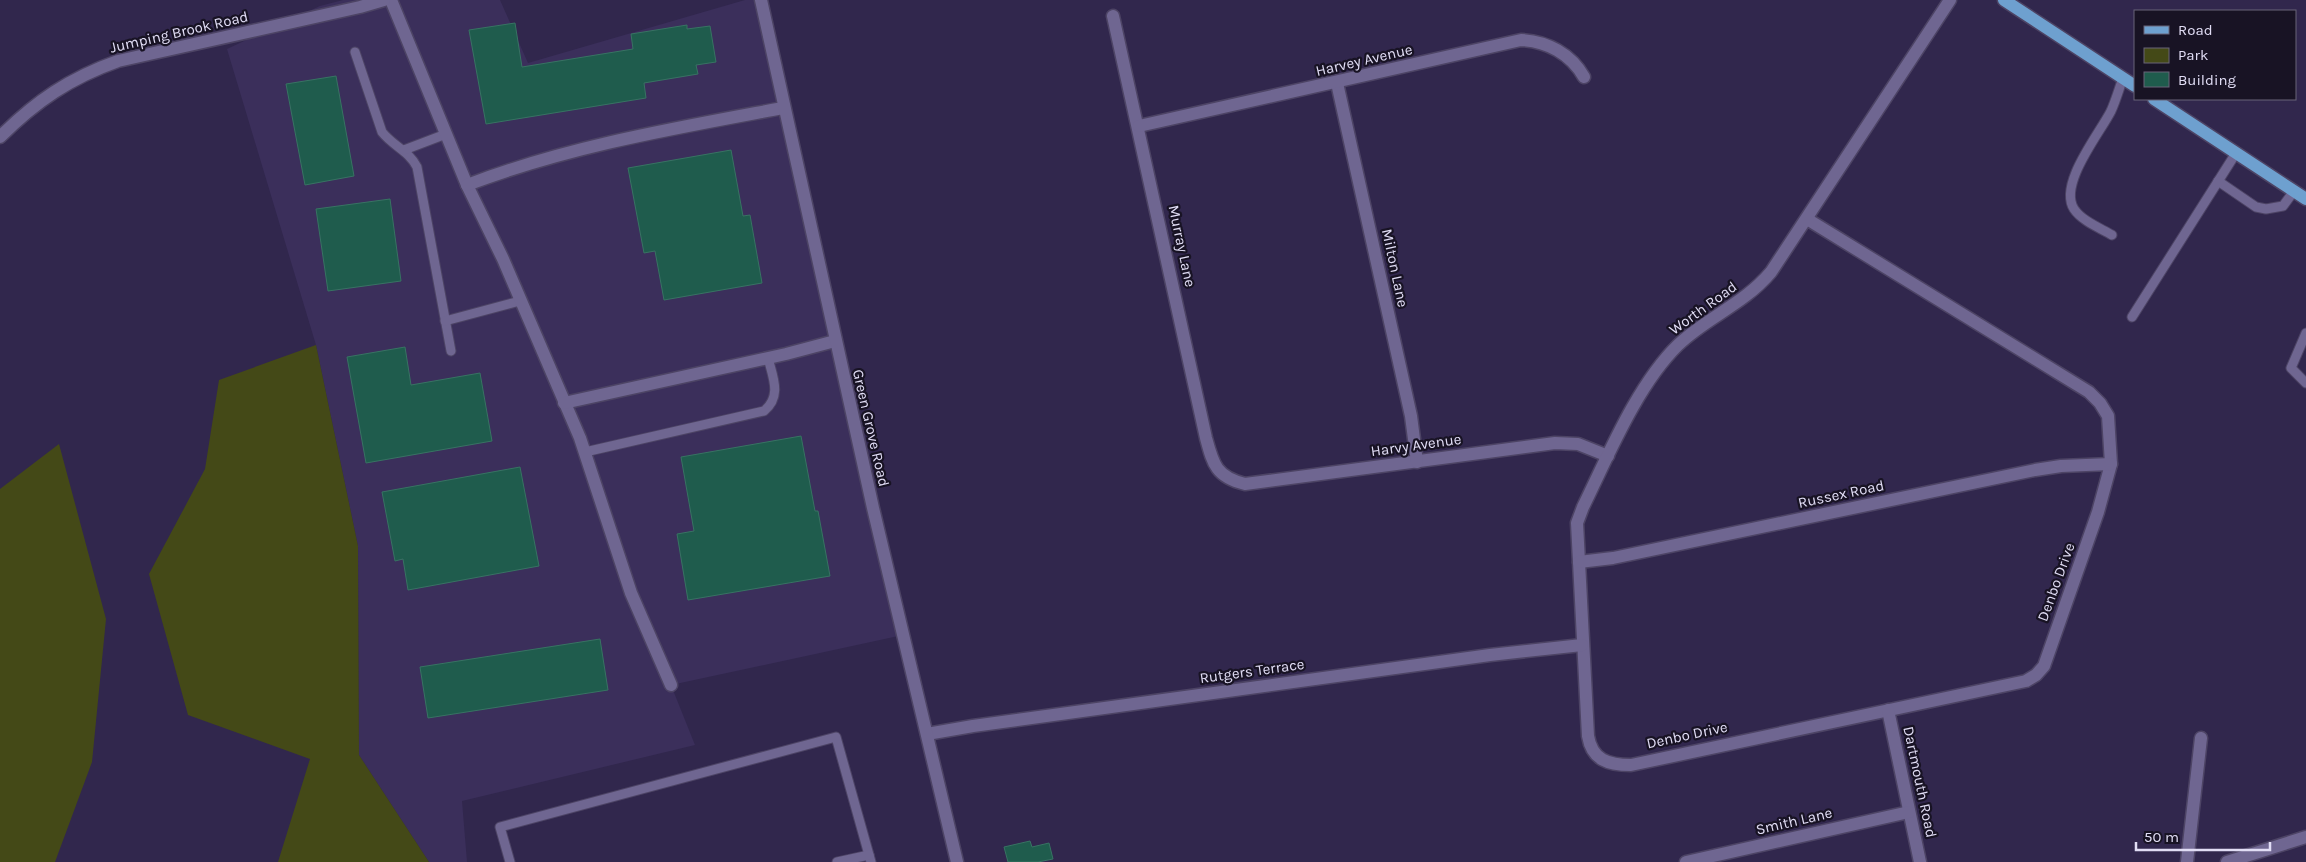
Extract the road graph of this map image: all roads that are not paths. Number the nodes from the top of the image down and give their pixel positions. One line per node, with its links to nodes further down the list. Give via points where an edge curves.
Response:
1 (384, 0): 16 (street, Jumping Brook Road, via 98,68 42,99)
2 (391, 0): 15 (street)
3 (761, 0): 13 (street, Green Grove Road)
4 (1950, 0): 23 (street, Worth Road)
5 (2004, 0): 9 (main road)
6 (1113, 16): 14 (street, Murray Lane)
7 (355, 52): 17 (lane, via 382,132 389,141)
8 (1584, 77): 10 (street, Harvey Avenue, via 1559,51 1535,40 1521,40)
9 (2123, 78): 11 (main road); 24 (lane, via 2111,112 2075,176 2070,200 2075,210)
10 (1337, 83): 14 (street, Harvey Avenue); 36 (street, Milton Lane, via 1410,416)
11 (2134, 85)
12 (2156, 100): 18 (main road)
13 (783, 108): 20 (street, via 620,138 516,166); 29 (street, Green Grove Road)
14 (1139, 126): 38 (street, Murray Lane, via 1206,438 1218,470)
15 (446, 134): 17 (lane); 20 (street)
16 (0, 137)
17 (404, 150): 27 (lane, via 418,167)
18 (2236, 153): 19 (lane); 21 (main road)
19 (2218, 181): 21 (lane, via 2261,208 2283,206); 26 (lane)
20 (467, 185): 25 (street)
21 (2294, 191): 22 (main road)
22 (2306, 199)
23 (1807, 219): 35 (street, Worth Road, via 1761,284 1692,332 1666,359 1641,394); 37 (street, Denbo Drive, via 2089,392 2108,416)
24 (2112, 235)
25 (520, 301): 27 (lane); 33 (street)
26 (2132, 317)
27 (445, 320): 30 (lane)
28 (2306, 333): 32 (lane, via 2291,368)
29 (835, 341): 31 (street); 43 (street, Green Grove Road)
30 (450, 351)
31 (768, 358): 33 (street); 34 (lane, via 775,397 764,411)
32 (2306, 382)
33 (564, 402): 34 (street)
34 (585, 452): 41 (street, via 630,592)
35 (1608, 456): 36 (street, Harvy Avenue, via 1578,444 1555,443); 39 (street, Worth Road, via 1577,523)
36 (1417, 462): 38 (street, Harvy Avenue, via 1245,484)
37 (2111, 464): 39 (street, Russex Road, via 2035,470 1613,558); 42 (street, Denbo Drive, via 2098,512 2044,666 2036,675 2026,681)
38 (1227, 478)
39 (1579, 562): 40 (street, Worth Road)
40 (1582, 645): 43 (street, Rutgers Terrace, via 1420,664); 45 (street, Worth Road, via 1588,736 1594,754)
41 (671, 685)
42 (1888, 710): 45 (street, Denbo Drive, via 1630,765); 46 (street, Dartmouth Road)
43 (927, 734): 51 (street, Green Grove Road)
44 (2201, 738): 54 (street)
45 (1604, 762)
46 (1909, 812): 52 (street, Smith Lane); 53 (street, Dartmouth Road)
47 (2306, 837): 55 (street)
48 (870, 859): 49 (lane, via 836,737 500,826); 50 (lane)
49 (510, 862)
50 (837, 862)
51 (957, 862)
52 (1686, 862)
53 (1920, 862)
54 (2187, 862)
55 (2227, 862)

